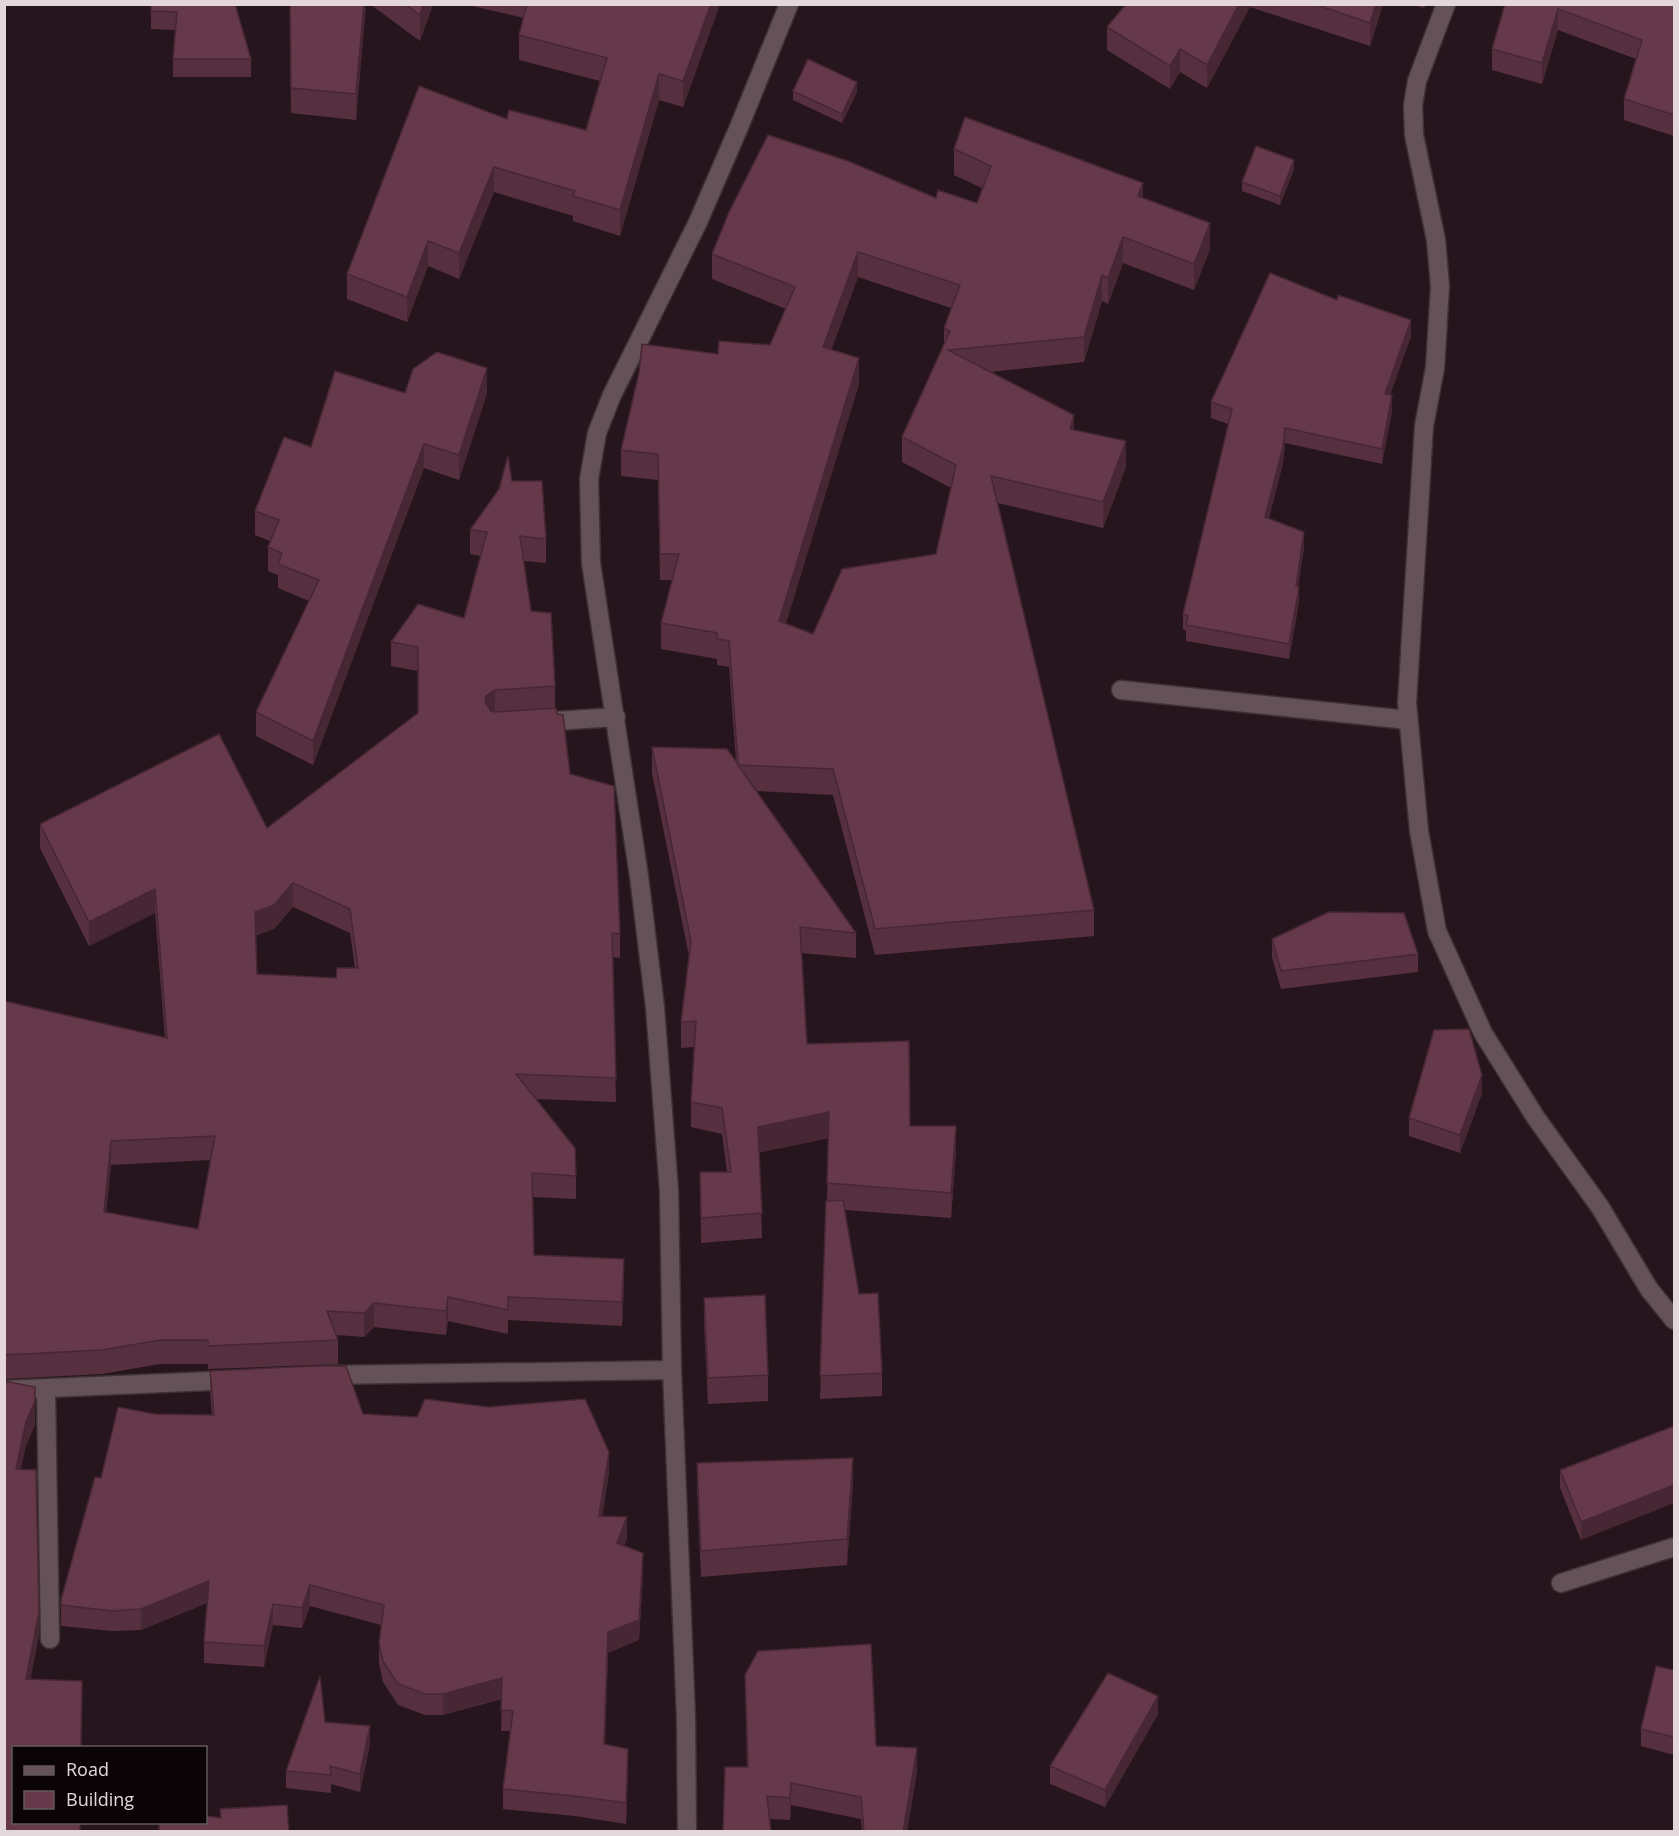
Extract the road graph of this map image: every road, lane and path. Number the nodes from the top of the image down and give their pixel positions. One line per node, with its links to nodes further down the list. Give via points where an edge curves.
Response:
1 (789, 4): 4 (street, via 698,222 597,433 589,479 591,563)
2 (1446, 4): 5 (street, via 1417,81 1413,105 1414,135 1436,240 1440,286 1435,368 1424,426)
3 (1121, 690): 5 (street)
4 (616, 717): 6 (street); 8 (street, via 655,1007 669,1191)
5 (1408, 720): 7 (street, via 1419,831 1437,931 1489,1043 1536,1118 1600,1207 1649,1289)
6 (520, 723)
7 (1674, 1320)
8 (672, 1370): 9 (street); 16 (street)
9 (313, 1376)
10 (255, 1378): 11 (street)
11 (46, 1389): 12 (street); 15 (street)
12 (4, 1390)
13 (1674, 1547): 14 (street)
14 (1561, 1583)
15 (50, 1639)
16 (687, 1832)

